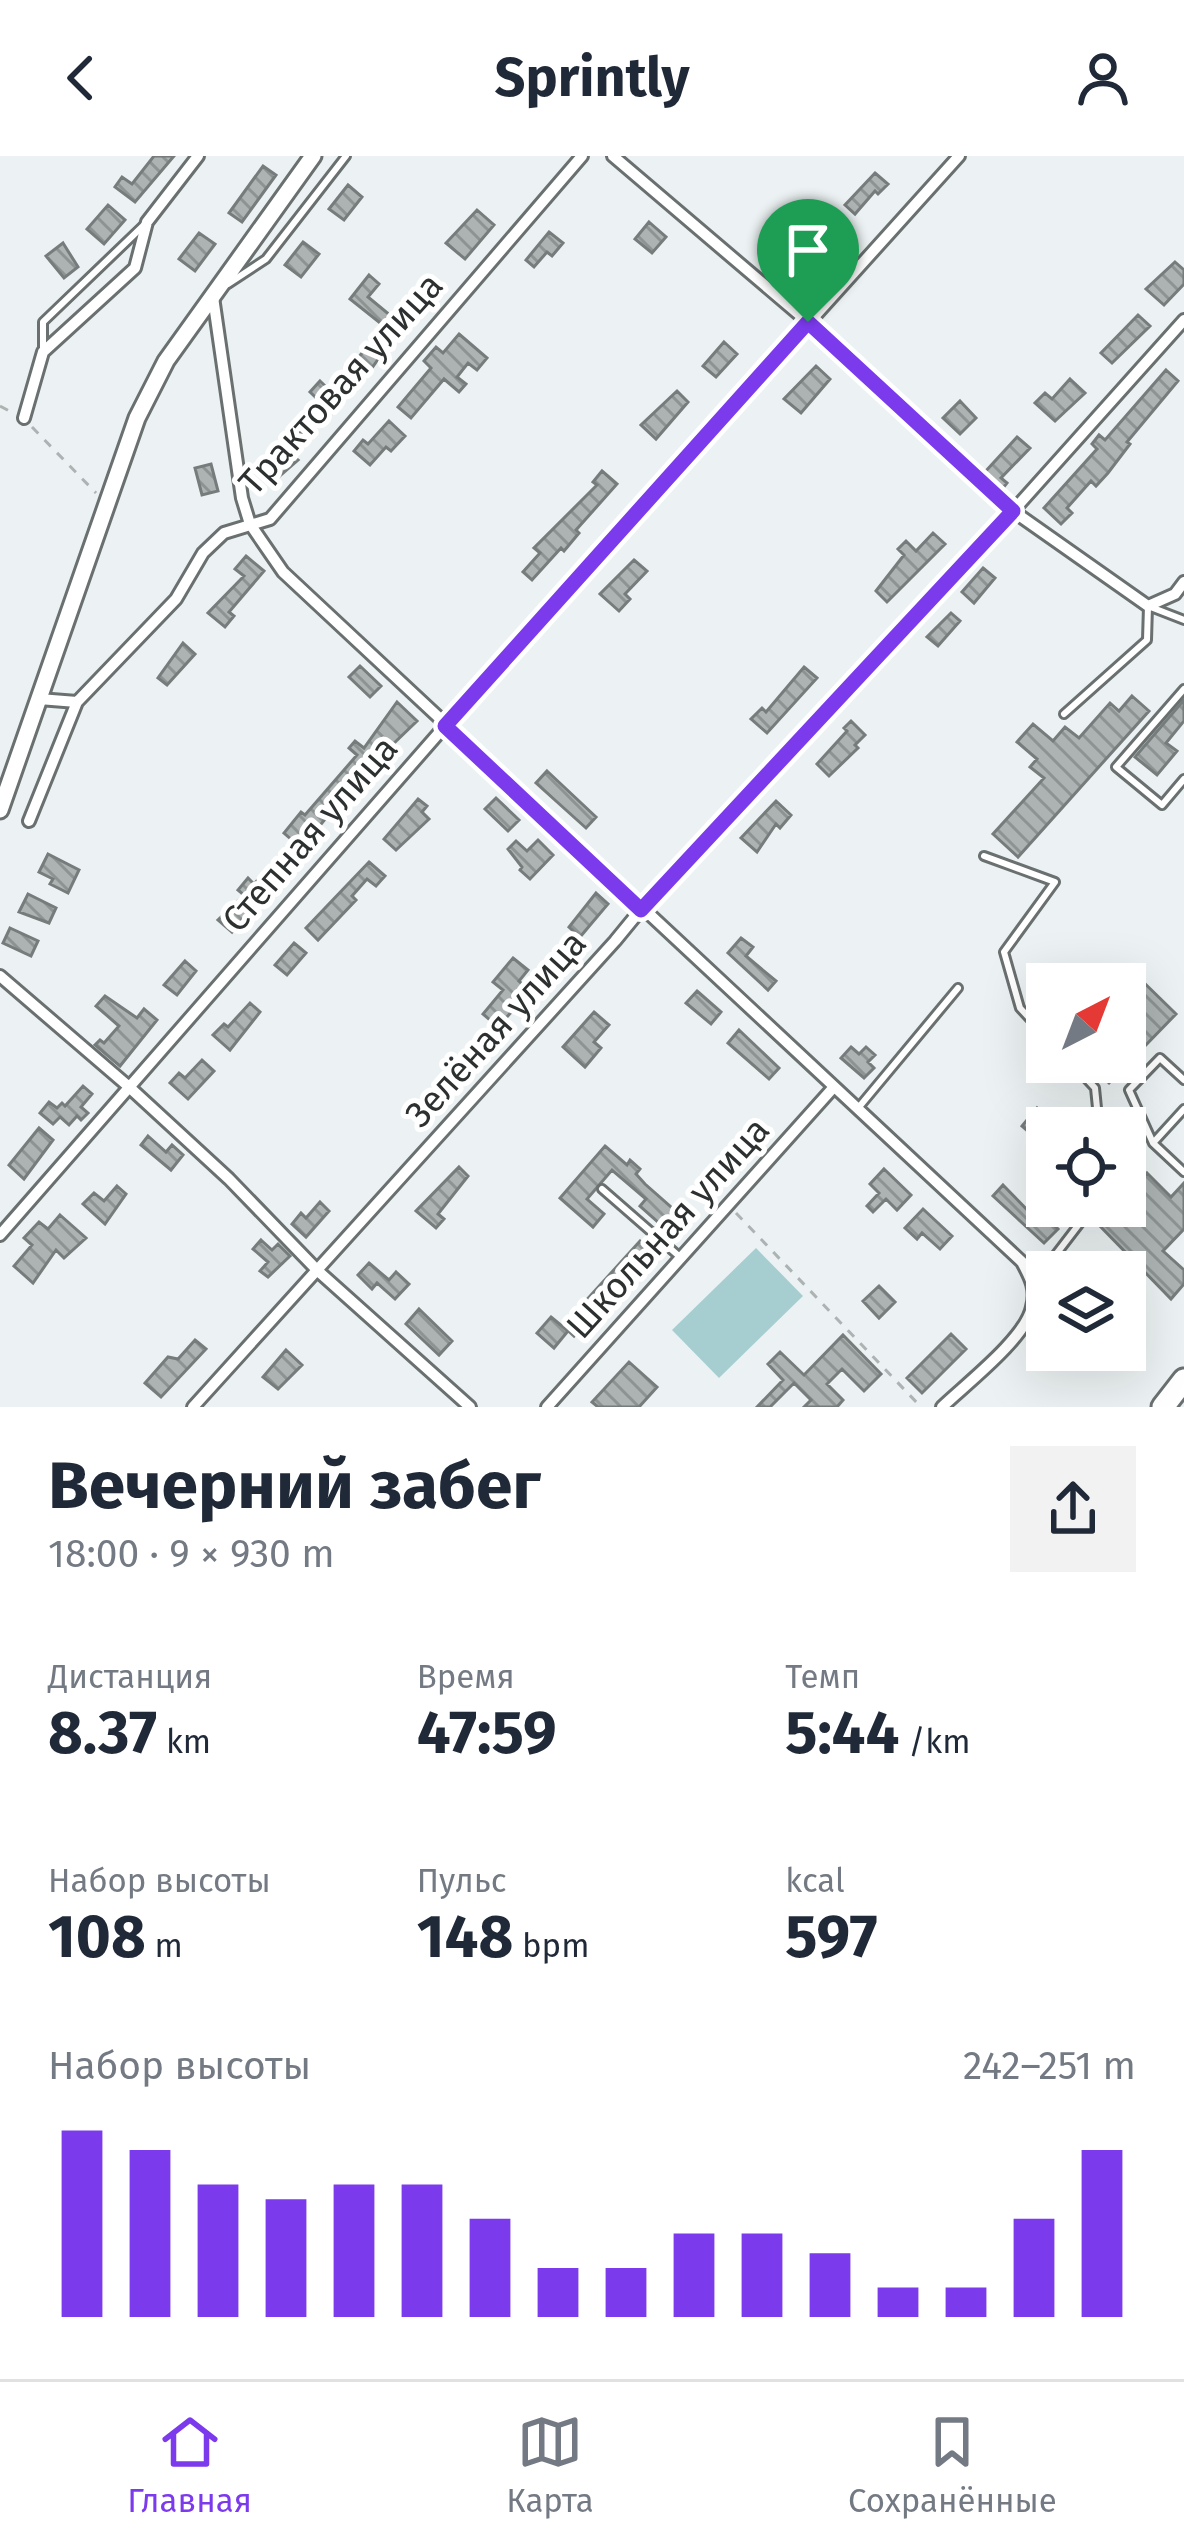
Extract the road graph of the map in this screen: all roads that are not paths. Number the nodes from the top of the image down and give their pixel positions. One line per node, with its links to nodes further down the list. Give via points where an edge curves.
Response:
1 (198, 156): 7 (street)
2 (313, 156): 8 (main road)
3 (346, 156): 8 (lane, via 266,259)
4 (582, 156): 14 (street, Трактовая улица, via 270,519)
5 (613, 156): 10 (street)
6 (958, 156): 10 (street, Степная улица)
7 (147, 222): 11 (street, via 135,268); 11 (lane, via 43,322)
8 (213, 294): 14 (street); 19 (main road, via 137,418)
9 (1184, 320): 13 (street, Зелёная улица)
10 (808, 322): 13 (street); 22 (street, Степная улица)
11 (43, 352): 12 (street)
12 (24, 418)
13 (1013, 511): 16 (street); 27 (street, Зелёная улица)
14 (250, 524): 20 (street, Трактовая улица, via 203,553 176,599); 22 (street, via 283,572)
15 (1184, 582): 16 (street)
16 (1148, 607): 17 (lane); 21 (lane, via 1147,640)
17 (1184, 620)
18 (1184, 688): 23 (lane, via 1116,767 1162,805)
19 (38, 699): 20 (street); 24 (main road)
20 (76, 702): 25 (street, Трактовая улица)
21 (1064, 714)
22 (445, 726): 27 (street); 32 (street, Степная улица)
23 (1184, 779)
24 (0, 810)
25 (29, 821)
26 (984, 856): 30 (lane, via 1055,882 1004,952)
27 (641, 910): 33 (street); 44 (street, Зелёная улица)
28 (0, 976): 32 (street)
29 (958, 988): 35 (lane)
30 (1026, 1014)
31 (1184, 1080): 36 (lane, via 1160,1058 1129,1090)
32 (128, 1086): 40 (street, Степная улица); 44 (street)
33 (833, 1088): 35 (street); 42 (street, Школьная улица)
34 (1184, 1109): 36 (lane)
35 (857, 1110): 43 (street)
36 (1154, 1143): 37 (lane)
37 (1184, 1172)
38 (602, 1190): 42 (lane)
39 (1078, 1227): 41 (lane)
40 (0, 1235)
41 (1059, 1251)
42 (680, 1258): 49 (street, Школьная улица)
43 (1026, 1269)
44 (318, 1270): 47 (street, Зелёная улица); 48 (street)
45 (1026, 1319): 50 (street)
46 (1184, 1380): 51 (highway)
47 (193, 1407)
48 (470, 1407)
49 (547, 1407)
50 (943, 1407)
51 (1163, 1407)

